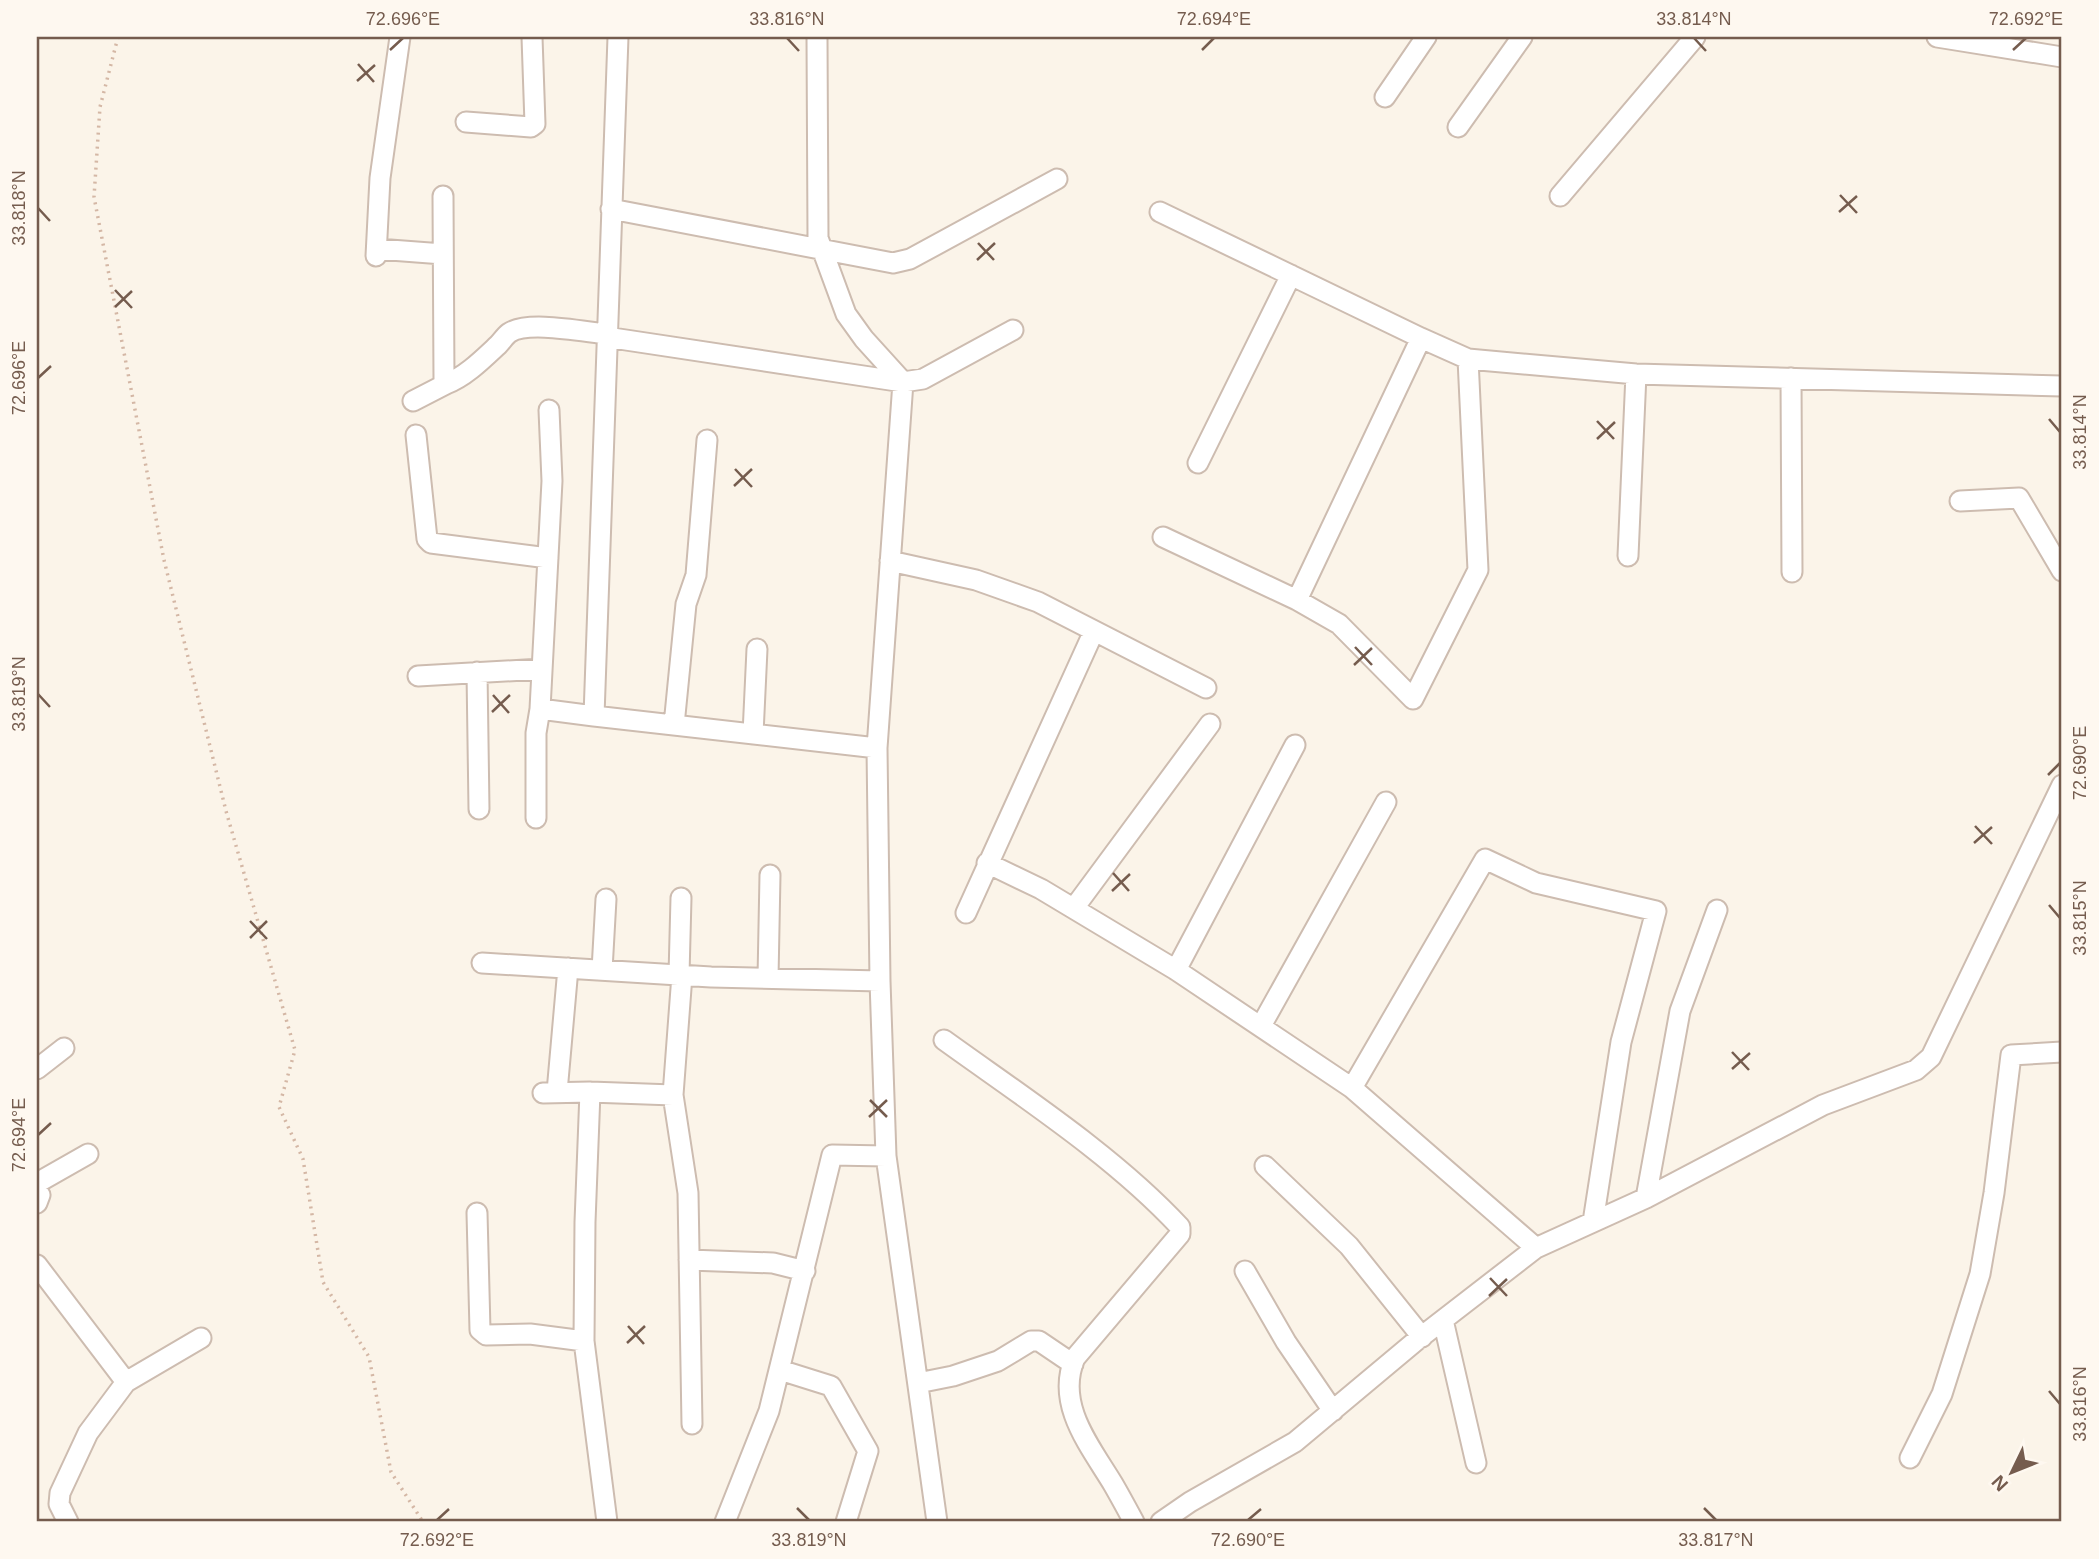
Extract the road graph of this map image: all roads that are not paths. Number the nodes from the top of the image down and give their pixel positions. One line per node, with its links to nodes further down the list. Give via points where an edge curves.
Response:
1 (400, 37): 19 (street, via 380,178 376,252)
2 (532, 37): 11 (street, via 535,124)
3 (618, 37): 16 (street)
4 (817, 37): 18 (street, via 818,238)
5 (1426, 37): 10 (street)
6 (1522, 37): 12 (street)
7 (1695, 37): 15 (street)
8 (1937, 37): 9 (street)
9 (2062, 57)
10 (1385, 97)
11 (466, 122)
12 (1458, 127)
13 (1057, 179): 18 (street, via 910,259 893,263)
14 (443, 196): 19 (street)
15 (1560, 196)
16 (611, 209): 18 (street); 22 (street)
17 (1160, 212): 20 (street)
18 (822, 250): 27 (street, via 846,314)
19 (443, 254): 28 (street)
20 (1291, 275): 23 (street); 34 (street)
21 (1013, 330): 27 (street, via 923,379)
22 (606, 336): 27 (street); 28 (street, via 543,327 516,330); 50 (street)
23 (1420, 338): 24 (street); 42 (street)
24 (1468, 359): 25 (street); 42 (street, via 1478,570 1413,699 1339,624)
25 (1636, 374): 26 (street); 37 (street)
26 (1791, 378): 29 (street); 41 (street)
27 (903, 382): 39 (street)
28 (446, 384): 30 (street)
29 (2062, 386)
30 (413, 401)
31 (549, 410): 38 (street)
32 (416, 435): 38 (street, via 426,539)
33 (707, 440): 52 (street, via 696,575 686,604)
34 (1198, 463)
35 (1961, 501): 40 (street, via 2019,498)
36 (1163, 537): 42 (street)
37 (1628, 556)
38 (548, 558): 45 (street)
39 (890, 561): 43 (street, via 976,580 1038,602); 55 (street)
40 (2062, 571)
41 (1792, 572)
42 (1297, 600)
43 (1094, 631): 48 (street); 60 (street)
44 (757, 649): 53 (street)
45 (542, 669): 46 (street); 49 (street)
46 (477, 672): 47 (street); 58 (street)
47 (418, 676)
48 (1206, 688)
49 (540, 709): 50 (street); 59 (street)
50 (594, 716): 52 (street)
51 (1210, 724): 64 (street)
52 (674, 725): 53 (street)
53 (753, 734): 55 (street)
54 (1296, 745): 70 (street)
55 (877, 748): 73 (street)
56 (2062, 785): 87 (street, via 1931,1058 1916,1070 1823,1105)
57 (1386, 802): 74 (street)
58 (479, 809)
59 (536, 818)
60 (987, 863): 64 (street); 66 (street)
61 (770, 875): 72 (street)
62 (681, 898): 71 (street)
63 (606, 899): 69 (street)
64 (1074, 908): 70 (street)
65 (1717, 910): 87 (street, via 1681,1011)
66 (966, 913)
67 (482, 963): 68 (street)
68 (568, 968): 69 (street); 80 (street, via 550,1092)
69 (602, 970): 71 (street)
70 (1176, 970): 74 (street)
71 (681, 975): 72 (street); 81 (street)
72 (768, 978): 73 (street)
73 (880, 981): 83 (street)
74 (1261, 1026): 79 (street)
75 (944, 1040): 100 (street, via 1072,1133 1158,1203 1180,1227 1180,1234)
76 (64, 1048): 78 (street)
77 (2062, 1052): 106 (street, via 2011,1055 1980,1274 1942,1394)
78 (37, 1069)
79 (1352, 1088): 90 (street, via 1485,859 1536,883 1656,911 1621,1042); 91 (street)
80 (590, 1092): 81 (street); 99 (street)
81 (673, 1095): 92 (street, via 688,1193)
82 (88, 1154): 85 (street)
83 (886, 1156): 94 (street, via 832,1155); 103 (street)
84 (1265, 1166): 97 (street, via 1349,1246)
85 (37, 1183)
86 (37, 1191): 88 (street)
87 (1646, 1198): 90 (street)
88 (37, 1203)
89 (477, 1213): 99 (street, via 480,1330 486,1335 530,1334)
90 (1593, 1222): 91 (street)
91 (1536, 1248): 96 (street)
92 (689, 1260): 94 (street, via 773,1263); 105 (street)
93 (37, 1265): 102 (street)
94 (805, 1271): 101 (street)
95 (1245, 1271): 104 (street)
96 (1443, 1320): 97 (street); 107 (street)
97 (1422, 1337): 104 (street)
98 (201, 1338): 102 (street)
99 (584, 1341): 109 (street)
100 (1073, 1364): 103 (street, via 1039,1341 1031,1341 998,1361); 113 (street, via 1069,1402 1073,1413)
101 (780, 1370): 110 (street); 111 (street, via 831,1386 868,1451)
102 (126, 1382): 108 (street, via 88,1433 60,1493 59,1504)
103 (918, 1383): 112 (street)
104 (1332, 1411): 114 (street, via 1295,1442)
105 (692, 1424)
106 (1910, 1458)
107 (1476, 1463)
108 (68, 1522)
109 (607, 1522)
110 (726, 1522)
111 (846, 1522)
112 (937, 1522)
113 (1134, 1522)
114 (1161, 1522)

